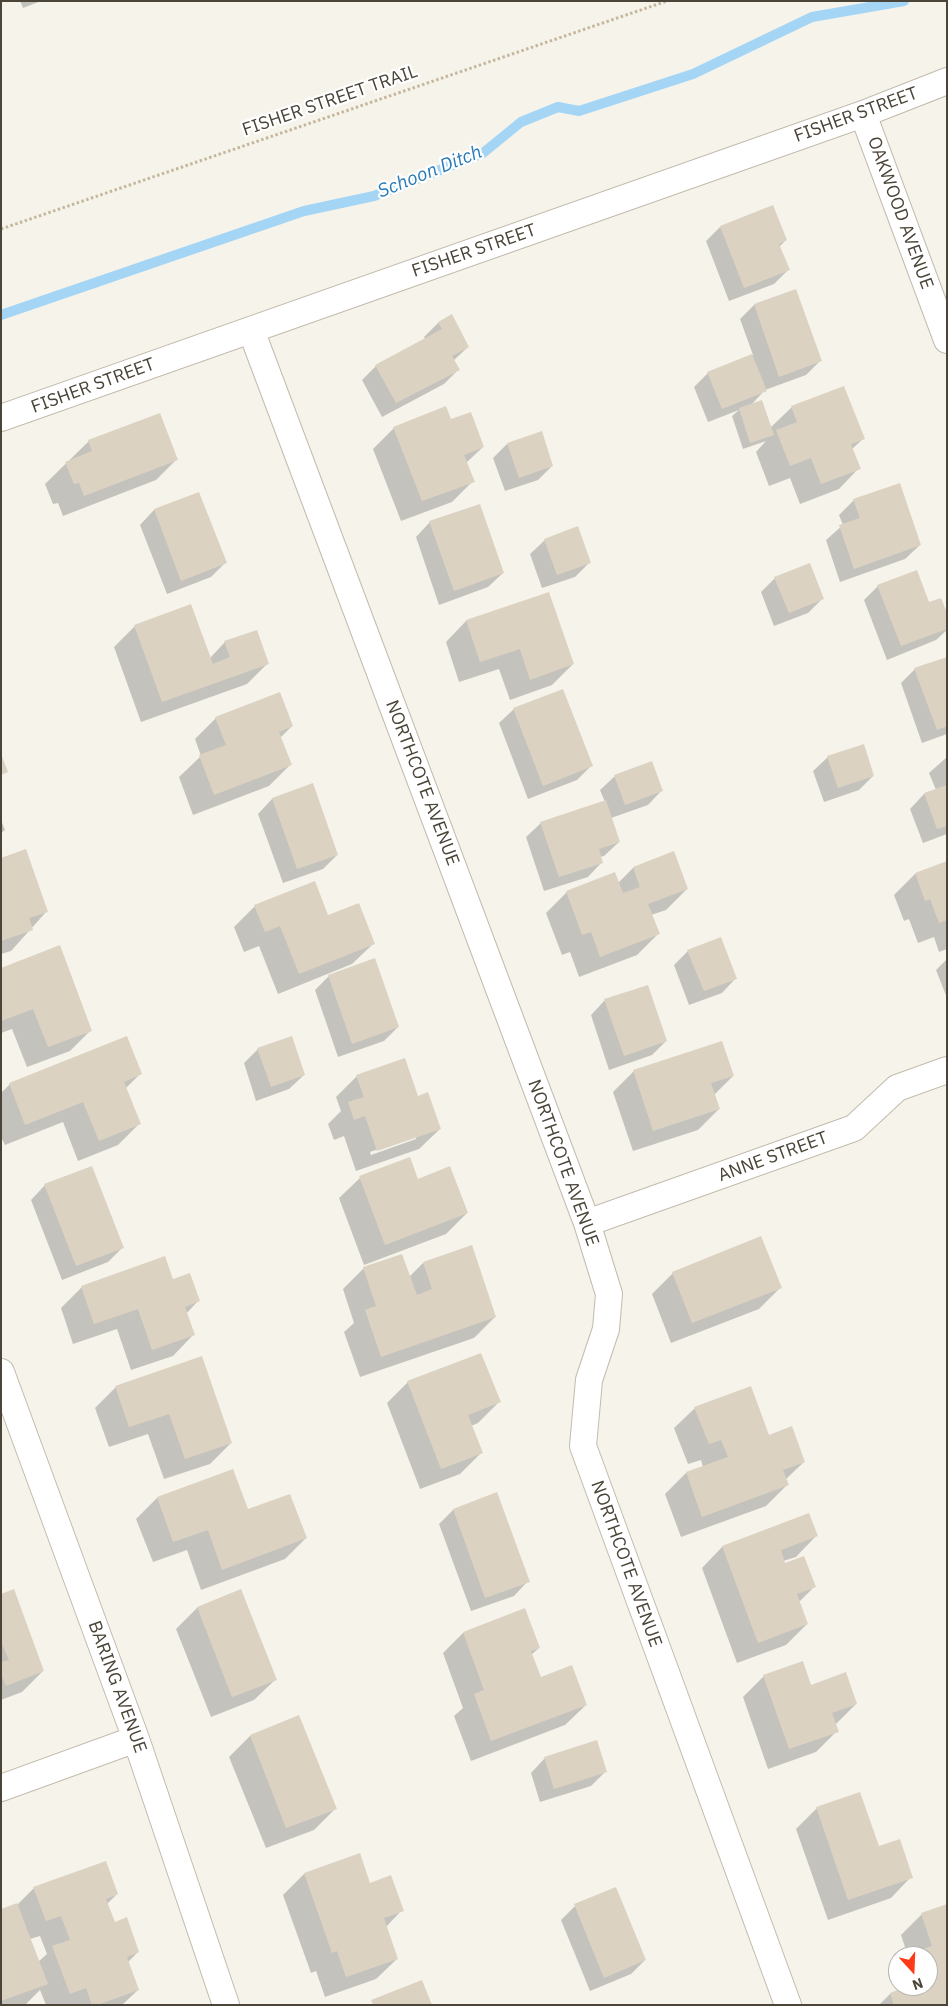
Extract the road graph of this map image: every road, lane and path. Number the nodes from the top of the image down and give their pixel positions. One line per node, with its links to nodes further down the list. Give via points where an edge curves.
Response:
1 (667, 1): 4 (path, FISHER STREET TRAIL)
2 (947, 81): 3 (street, FISHER STREET)
3 (863, 114): 5 (street, FISHER STREET); 6 (street, OAKWOOD AVENUE)
4 (1, 229)
5 (251, 330): 7 (street, FISHER STREET); 9 (street, NORTHCOTE AVENUE)
6 (947, 340)
7 (1, 418)
8 (947, 1070): 9 (street, ANNE STREET, via 897,1088 854,1128)
9 (587, 1223): 14 (street, NORTHCOTE AVENUE, via 609,1294 606,1328 589,1380 582,1446)
10 (1, 1372): 11 (street, BARING AVENUE)
11 (136, 1739): 12 (street); 13 (street, BARING AVENUE)
12 (1, 1788)
13 (226, 2005)
14 (788, 2005)

